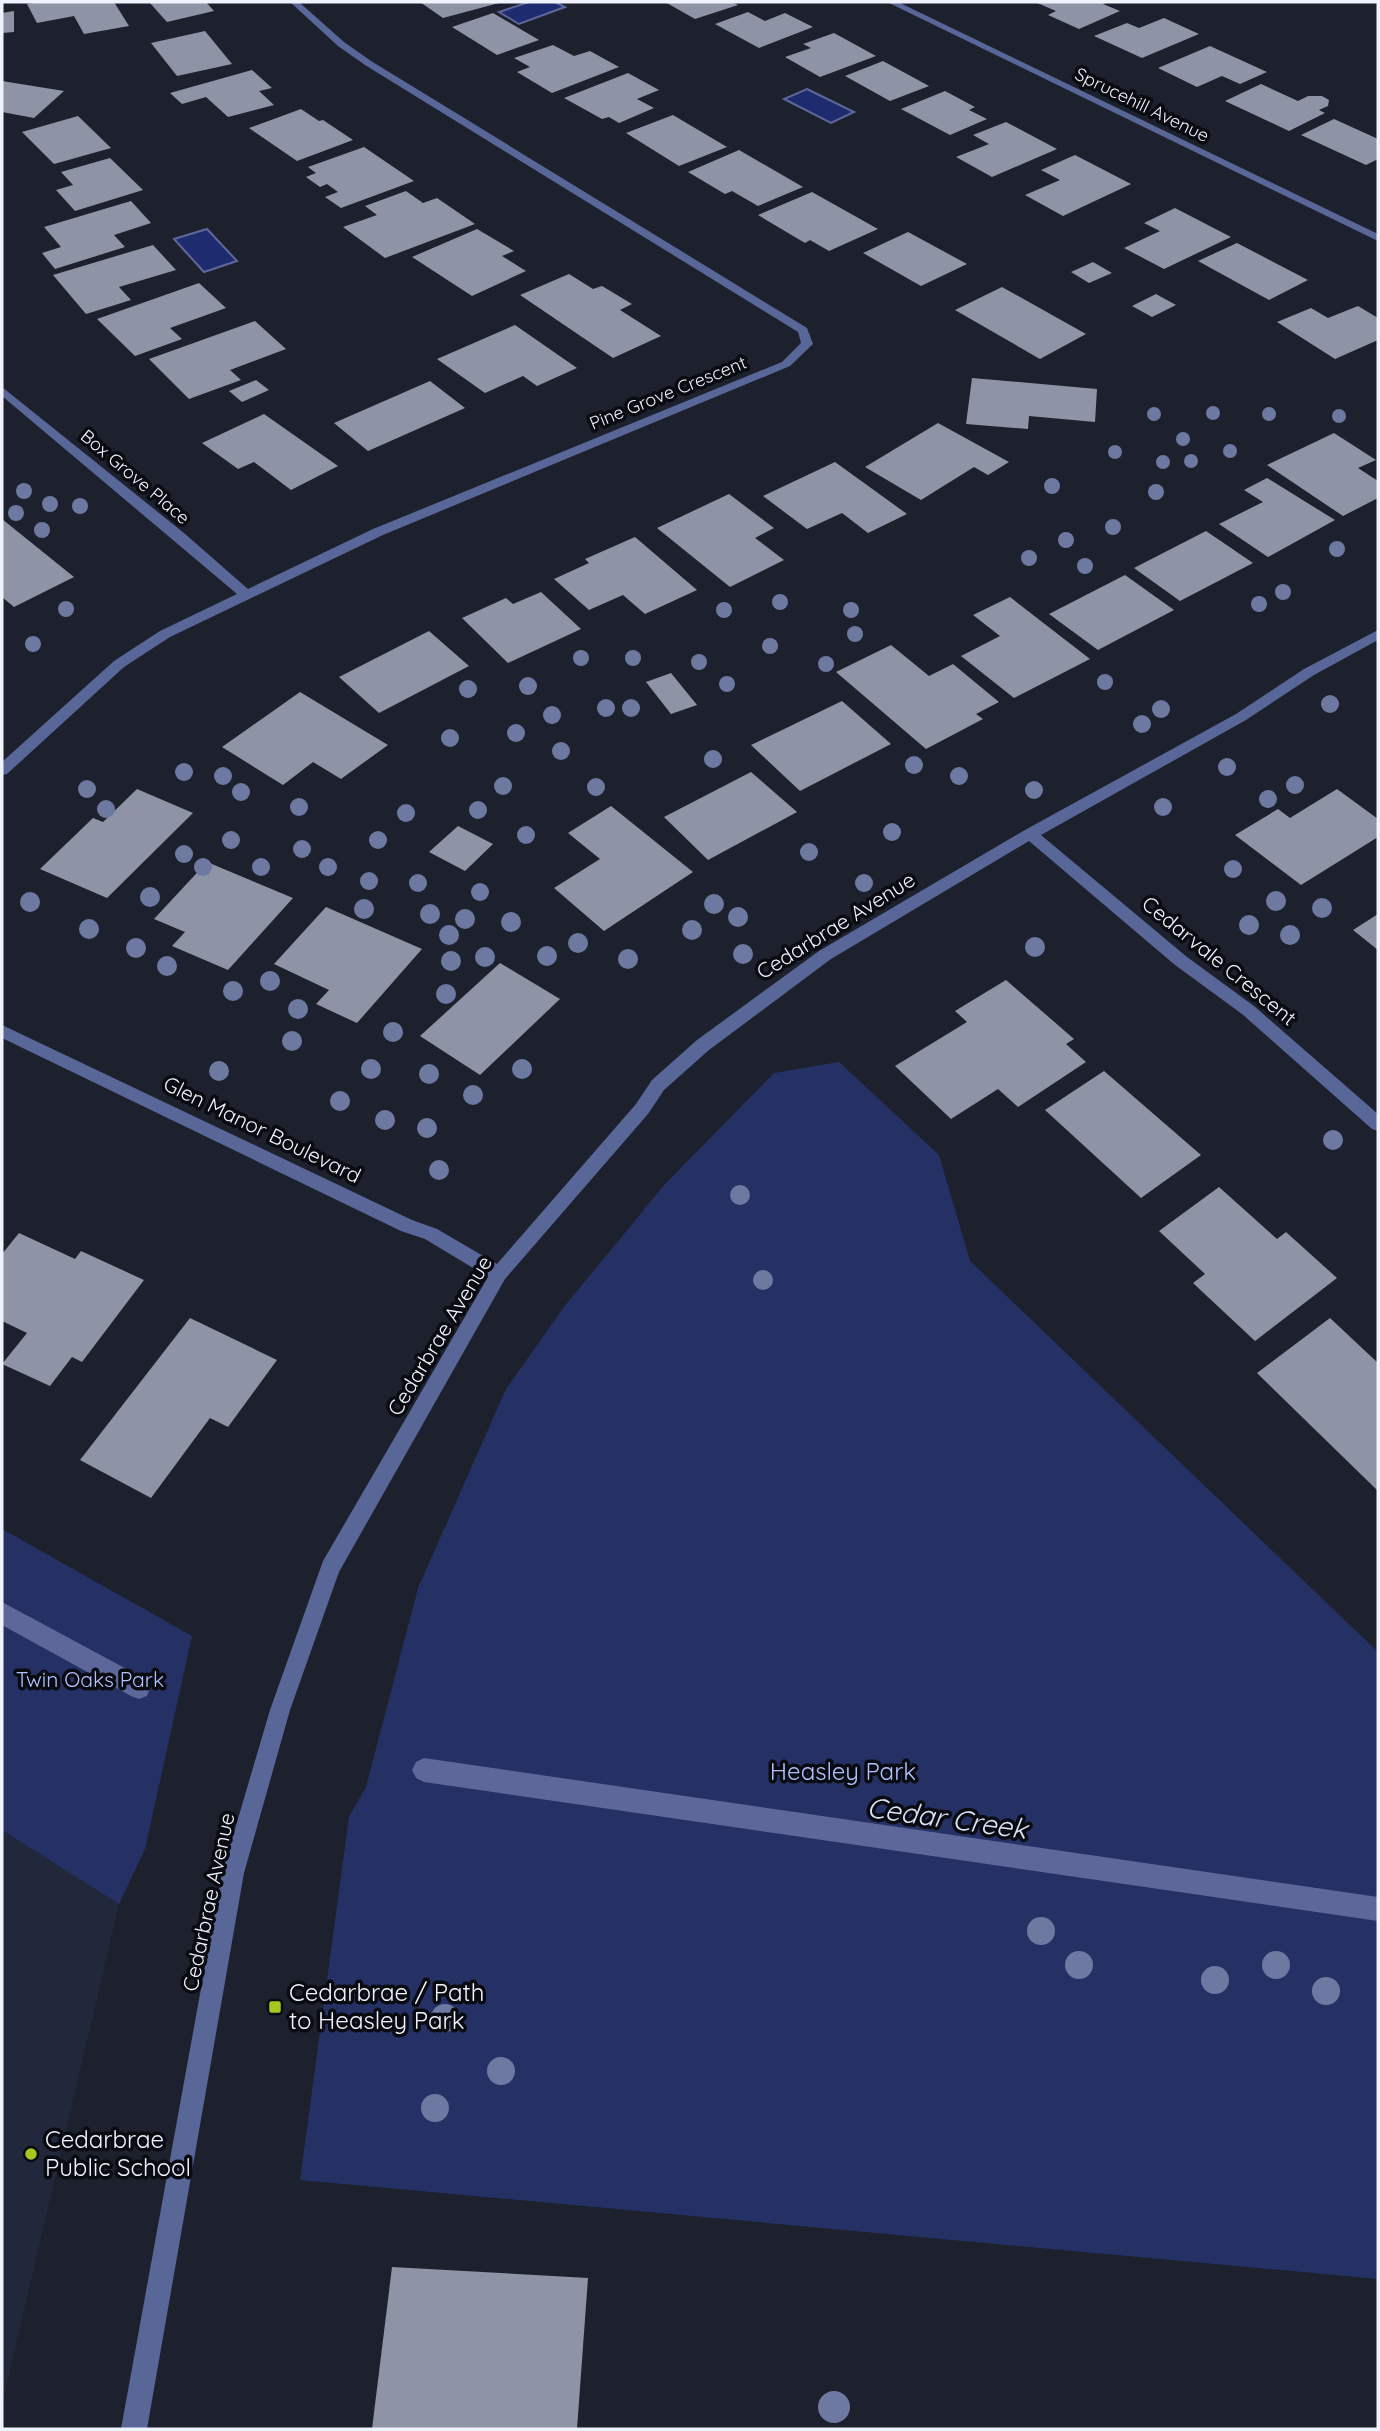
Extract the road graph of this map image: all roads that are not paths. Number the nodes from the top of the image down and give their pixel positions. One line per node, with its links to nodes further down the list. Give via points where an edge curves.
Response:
1 (294, 2): 5 (street, Pine Grove Crescent, via 368,63 803,330 807,344 786,363 378,532)
2 (891, 2): 3 (street, Sprucehill Avenue)
3 (1378, 238)
4 (2, 390): 5 (street, Box Grove Place)
5 (244, 594): 7 (street, Pine Grove Crescent, via 165,634 119,664)
6 (1378, 634): 8 (street, Cedarbrae Avenue)
7 (2, 769)
8 (1030, 834): 10 (street, Cedarvale Crescent, via 1181,961 1248,1010); 11 (street, Cedarbrae Avenue, via 825,955 703,1045 658,1084 642,1109)
9 (2, 1031): 11 (street, Glen Manor Boulevard, via 432,1234)
10 (1378, 1124)
11 (499, 1274): 12 (street, Cedarbrae Avenue, via 330,1567 280,1710 233,1873)
12 (134, 2429)

